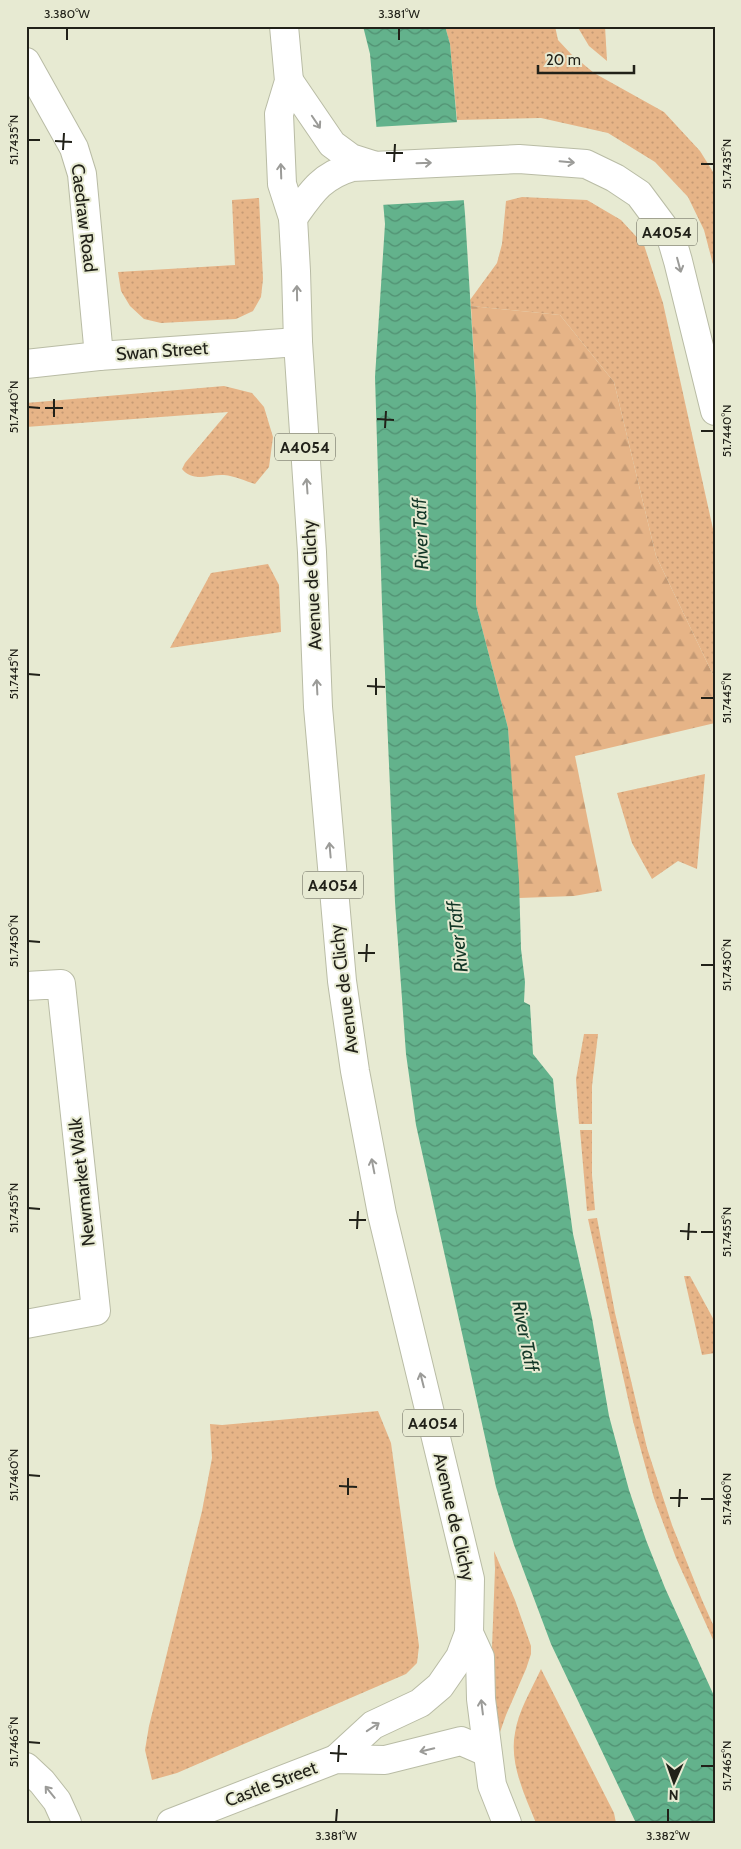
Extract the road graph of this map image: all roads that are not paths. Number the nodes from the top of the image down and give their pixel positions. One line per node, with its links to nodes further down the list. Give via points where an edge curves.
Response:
1 (284, 26): 3 (main road, Avenue de Clichy / A4054)
2 (26, 62): 7 (main road, Caedraw Road, via 74,148 82,174)
3 (289, 81): 4 (main road, Avenue de Clichy / A4054, one-way to 4, via 332,144); 5 (main road, Avenue de Clichy / A4054, one-way to 3, via 282,184 279,114)
4 (360, 164): 5 (main road, A4054, via 337,172 314,189); 9 (main road, A4054, one-way to 9, via 519,159 586,164 639,194 670,237)
5 (293, 218): 6 (main road, Avenue de Clichy / A4054, one-way to 5)
6 (298, 342): 7 (main road, Swan Street); 12 (main road, Avenue de Clichy / A4054, one-way to 6, via 470,1579 382,1214 355,1071 342,980 318,707)
7 (99, 356): 8 (main road, Swan Street)
8 (26, 364)
9 (715, 411)
10 (26, 986): 11 (main road, Newmarket Walk, via 61,984 96,1310)
11 (26, 1324)
12 (469, 1633): 13 (main road, Avenue de Clichy / A4054, one-way to 12, via 480,1657); 14 (main road, one-way to 12, via 372,1725 420,1703 440,1686 460,1657)
13 (488, 1756): 14 (main road, Castle Street, one-way to 14, via 484,1751 460,1741 385,1760); 18 (main road, Avenue de Clichy / A4054, via 492,1785)
14 (336, 1759): 17 (main road, Castle Street)
15 (26, 1767): 16 (main road, one-way to 15, via 57,1801)
16 (66, 1823)
17 (171, 1823)
18 (507, 1823)

